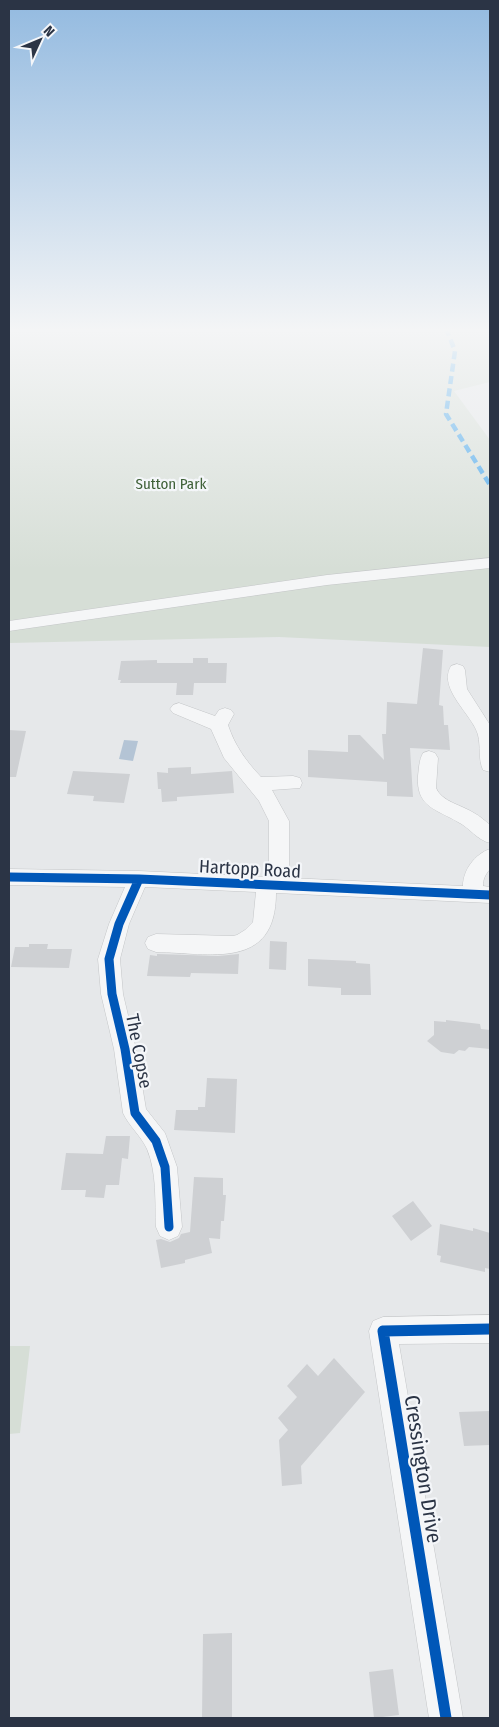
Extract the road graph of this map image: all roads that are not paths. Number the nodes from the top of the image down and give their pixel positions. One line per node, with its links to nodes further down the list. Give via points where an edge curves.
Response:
1 (490, 563): 2 (street, via 328,580)
2 (9, 626)
3 (457, 670): 6 (street, via 458,689 487,734)
4 (179, 709): 7 (street, via 222,720 226,747 233,760)
5 (429, 758): 9 (street, via 427,788 430,796)
6 (490, 765)
7 (255, 784): 8 (street); 13 (street, via 279,821)
8 (293, 784)
9 (490, 836)
10 (490, 857): 14 (street, via 474,875)
11 (9, 877): 12 (street, Hartopp Road)
12 (139, 879): 13 (street, Hartopp Road); 16 (street, The Copse, via 119,924 109,959 112,994 135,1113 156,1141 165,1167)
13 (272, 885): 14 (street, Hartopp Road); 15 (street, via 261,930 245,941 234,945)
14 (482, 895)
15 (156, 943)
16 (169, 1227)
17 (490, 1329): 18 (street, Cressington Drive, via 383,1331)
18 (446, 1718)

